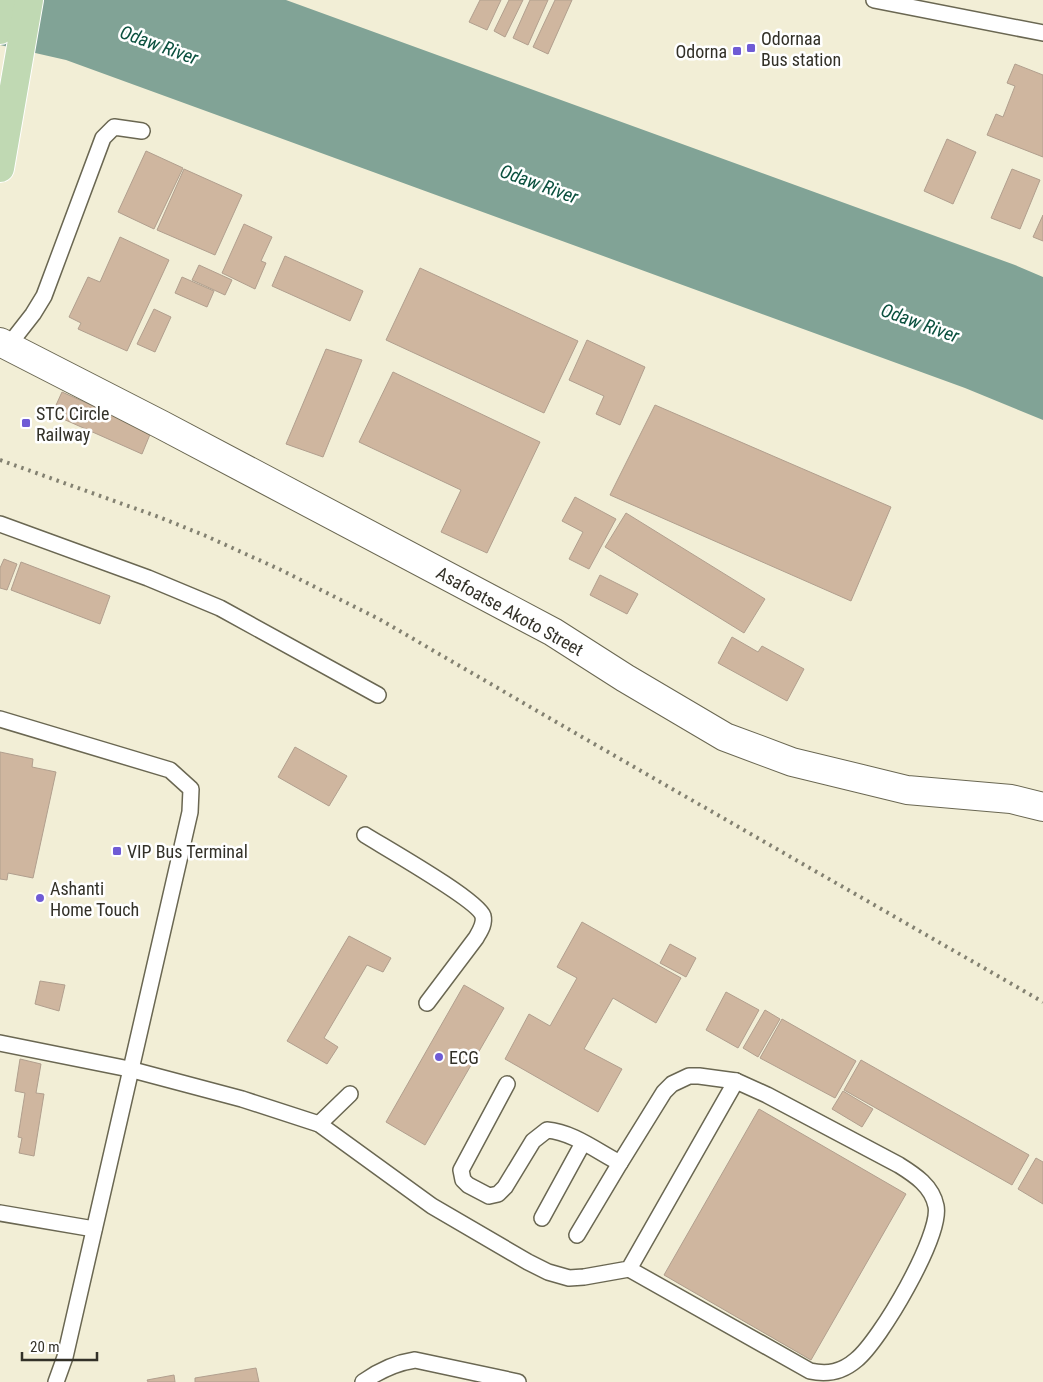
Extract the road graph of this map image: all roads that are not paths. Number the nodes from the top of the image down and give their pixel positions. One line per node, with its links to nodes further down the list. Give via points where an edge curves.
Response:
1 (6, 0): 4 (main road)
2 (29, 0): 7 (main road)
3 (874, 0): 5 (lane)
4 (0, 30)
5 (1043, 33)
6 (142, 131): 8 (lane, via 114,126 103,138 44,296 33,314)
7 (0, 168)
8 (4, 344): 12 (street, Asafoatse Akoto Street, via 553,632 725,738 792,762 907,790 1011,799)
9 (0, 524): 10 (lane, via 220,608)
10 (378, 695)
11 (0, 719): 16 (lane, via 170,770 191,789 190,812)
12 (1043, 807)
13 (365, 835): 14 (lane, via 462,896 480,911 483,918 476,938)
14 (427, 1003)
15 (0, 1043): 16 (lane)
16 (129, 1069): 20 (lane); 25 (lane)
17 (736, 1081): 22 (lane, via 689,1076 672,1084); 27 (lane); 27 (lane, via 899,1165 931,1191 937,1207 935,1227 882,1330 857,1360 838,1372 810,1371)
18 (507, 1084): 21 (lane, via 460,1170 468,1185 489,1196 498,1194 533,1141 548,1130 556,1130)
19 (350, 1094): 20 (lane)
20 (319, 1124): 27 (lane, via 432,1206 548,1272 584,1278)
21 (583, 1143): 22 (lane); 24 (lane)
22 (620, 1163): 26 (lane)
23 (0, 1213): 25 (lane)
24 (542, 1218)
25 (94, 1229): 28 (lane, via 65,1357)
26 (578, 1235)
27 (629, 1269)
28 (56, 1382)
29 (363, 1382): 30 (lane, via 398,1363 415,1360)
30 (518, 1382)

